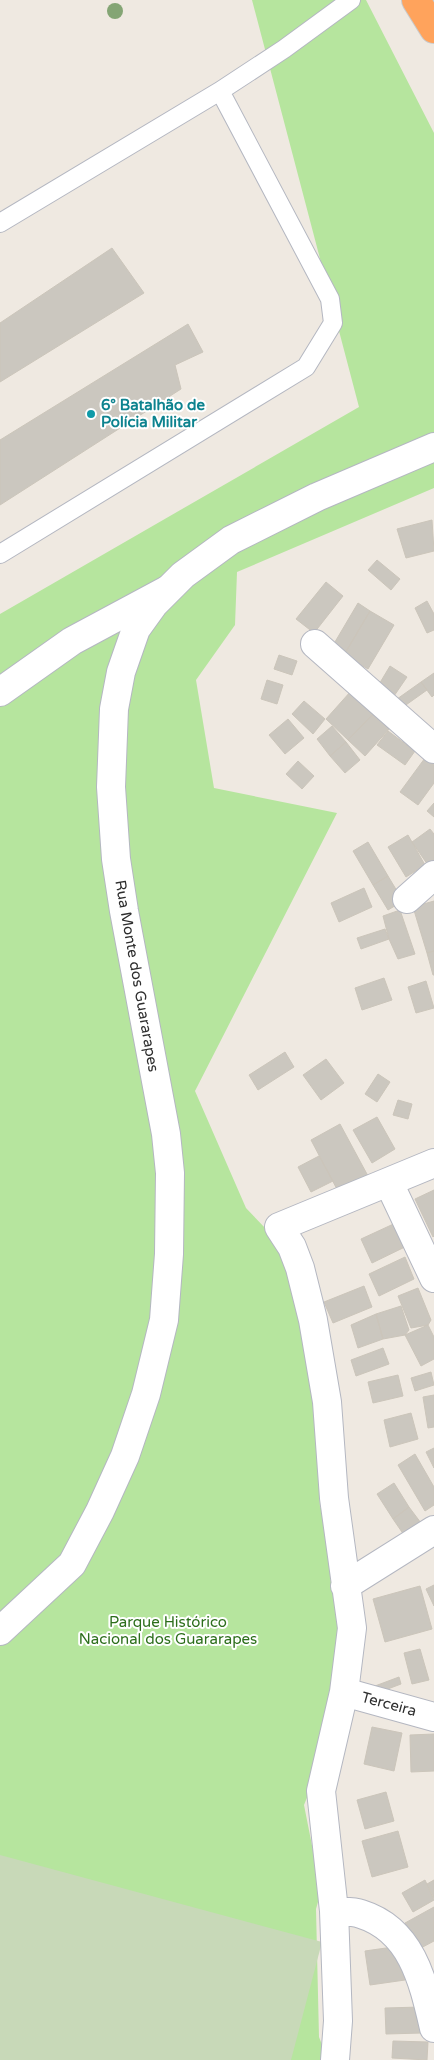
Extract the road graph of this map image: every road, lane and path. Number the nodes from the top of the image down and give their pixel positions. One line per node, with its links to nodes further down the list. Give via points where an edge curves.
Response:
1 (352, 0): 4 (lane)
2 (416, 0): 3 (highway)
3 (434, 29)
4 (220, 91): 5 (lane); 7 (lane, via 330,299 333,323 306,367)
5 (0, 223)
6 (434, 448): 8 (street, Rua Monte dos Guararapes, via 317,497 231,540)
7 (0, 554)
8 (170, 588): 10 (street, via 72,641); 19 (street, Rua Monte dos Guararapes, via 136,629 121,672 114,709 111,787 116,859 166,1134 170,1173 164,1320 146,1394 125,1456 100,1511 72,1564)
9 (315, 644): 11 (street)
10 (0, 692)
11 (434, 750)
12 (434, 875): 13 (street)
13 (407, 899)
14 (434, 1163): 15 (street)
15 (389, 1183): 16 (street); 18 (street, via 279,1227 292,1246 313,1320 326,1402)
16 (434, 1278)
17 (434, 1530): 18 (street)
18 (345, 1586): 20 (street, via 352,1628)
19 (0, 1631)
20 (344, 1692): 21 (street, Terceira); 22 (street, via 322,1791)
21 (434, 1717)
22 (334, 1911): 23 (street, via 359,1913 383,1924); 25 (street, via 338,2021)
23 (426, 1962): 24 (street, via 425,1986)
24 (434, 2028)
25 (334, 2060)

